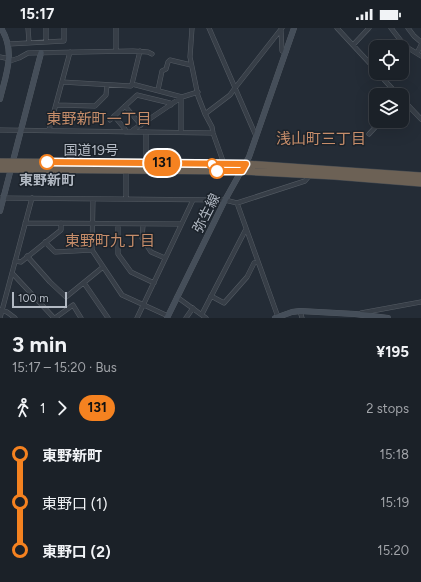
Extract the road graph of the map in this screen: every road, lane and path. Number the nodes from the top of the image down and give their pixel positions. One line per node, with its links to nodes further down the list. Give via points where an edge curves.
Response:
1 (1, 28): 17 (street)
2 (28, 28): 14 (street)
3 (46, 28): 15 (street)
4 (64, 28): 15 (street, via 64,41)
5 (116, 28): 20 (street)
6 (191, 28): 31 (street)
7 (209, 28): 37 (street)
8 (294, 28): 23 (street, 弥生線)
9 (337, 28): 18 (street)
10 (369, 28): 18 (street)
11 (391, 28): 25 (street, via 405,46)
12 (408, 28): 16 (street)
13 (281, 29): 23 (street, via 282,51); 37 (street)
14 (29, 42): 15 (street); 17 (street)
15 (46, 42)
16 (421, 42)
17 (8, 44): 29 (street)
18 (353, 45): 30 (street)
19 (421, 45): 25 (street)
20 (116, 51): 21 (street); 22 (street)
21 (140, 51): 26 (street); 34 (street)
22 (70, 52): 24 (street); 33 (street)
23 (286, 52): 62 (street, 弥生線)
24 (41, 53): 29 (street, via 28,53); 54 (street)
25 (416, 53): 27 (street)
26 (152, 54)
27 (421, 56)
28 (0, 57): 29 (street)
29 (10, 60): 36 (street)
30 (369, 62)
31 (190, 65): 39 (street, via 170,60 166,69 162,71); 40 (street)
32 (384, 80): 38 (street)
33 (62, 82): 35 (street); 44 (street)
34 (132, 84): 35 (street); 39 (street)
35 (107, 85): 44 (street, via 106,95 95,106)
36 (1, 88): 42 (street)
37 (236, 88): 47 (street); 62 (street)
38 (392, 88)
39 (158, 90): 41 (street)
40 (198, 92): 41 (street); 47 (street)
41 (182, 97): 43 (street); 59 (street)
42 (0, 99)
43 (171, 104): 45 (street, via 137,95); 51 (street)
44 (56, 105): 55 (street)
45 (125, 106): 48 (street); 51 (street)
46 (409, 106): 49 (street)
47 (205, 114): 60 (street)
48 (114, 116): 50 (street); 56 (street)
49 (421, 119)
50 (110, 120)
51 (141, 125): 57 (street)
52 (375, 128): 61 (street)
53 (0, 130): 54 (street)
54 (20, 130): 55 (street); 67 (street)
55 (49, 130): 56 (street)
56 (125, 132): 57 (street)
57 (133, 132): 58 (street)
58 (146, 132): 59 (street); 64 (street)
59 (181, 132): 60 (street)
60 (213, 133): 65 (street)
61 (369, 134)
62 (256, 137): 66 (street, 弥生線)
63 (0, 162): 67 (highway, 国道19号)
64 (146, 163): 65 (highway, 国道19号); 67 (highway, 国道19号)
65 (224, 164): 66 (highway, 国道19号)
66 (246, 164): 70 (street, 弥生線); 72 (highway, 国道19号)
67 (12, 166): 68 (highway, 国道19号); 69 (highway, 国道19号); 74 (street)
68 (0, 169)
69 (126, 169): 70 (highway, 国道19号); 77 (street)
70 (242, 171): 71 (highway, 国道19号); 79 (street, 弥生線)
71 (310, 175): 73 (highway, 国道19号); 80 (street, via 305,181)
72 (421, 176)
73 (421, 183)
74 (2, 198): 75 (street); 81 (street)
75 (32, 198): 76 (street); 82 (street)
76 (93, 199): 77 (street); 84 (street)
77 (126, 199): 78 (street)
78 (194, 200): 79 (street); 87 (street)
79 (226, 200): 80 (street); 100 (street, 弥生線)
80 (237, 203): 88 (street)
81 (0, 211)
82 (25, 223): 83 (street); 93 (street)
83 (61, 223): 84 (street); 89 (street, via 61,230)
84 (93, 224): 85 (street); 90 (street)
85 (118, 224): 86 (street); 98 (street, via 118,254 131,272)
86 (143, 224): 87 (street); 92 (street, via 142,238 151,252)
87 (181, 224): 92 (street)
88 (246, 229): 94 (street); 99 (street)
89 (45, 242): 90 (street, via 55,252); 91 (street)
90 (92, 250): 95 (street)
91 (27, 256): 93 (street, via 21,262); 97 (street, via 66,297)
92 (165, 258): 98 (street)
93 (15, 261): 96 (street)
94 (258, 262): 99 (street, via 254,263 247,277 224,303); 117 (street)
95 (103, 267): 97 (street); 102 (street, via 122,295)
96 (12, 273): 104 (street); 111 (street)
97 (84, 283): 113 (street)
98 (154, 283): 102 (street)
99 (211, 296): 106 (street)
100 (177, 297): 103 (street); 108 (street, 弥生線)
101 (421, 302): 107 (street)
102 (143, 305): 108 (street); 114 (street)
103 (193, 308): 106 (street); 115 (street)
104 (1, 310): 109 (street); 110 (street)
105 (300, 311): 107 (street); 117 (street); 118 (street)
106 (202, 314): 116 (street)
107 (355, 314): 119 (street)
108 (167, 317)
109 (0, 318)
110 (15, 318)
111 (54, 318): 112 (street, via 73,306)
112 (81, 318)
113 (108, 318)
114 (137, 318)
115 (186, 318)
116 (206, 318)
117 (277, 318)
118 (302, 318)
119 (388, 318)

